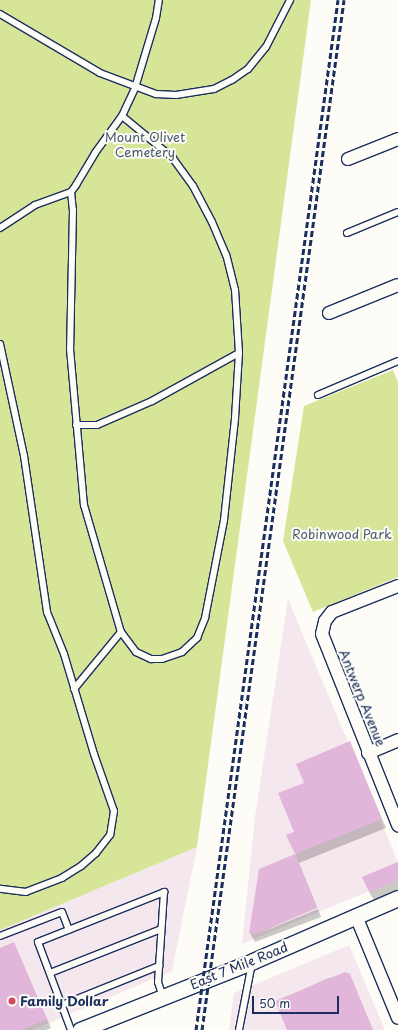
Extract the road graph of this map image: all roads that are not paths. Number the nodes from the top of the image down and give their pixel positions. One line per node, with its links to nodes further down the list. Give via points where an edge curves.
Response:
1 (159, 0): 4 (lane)
2 (290, 0): 4 (lane, via 277,29 257,60 232,80 214,89 176,95 156,94)
3 (0, 14): 4 (lane, via 94,70)
4 (135, 88): 5 (lane)
5 (122, 116): 8 (lane); 15 (lane, via 173,158 193,186 212,222 226,255 235,290)
6 (398, 139): 7 (street)
7 (348, 160)
8 (71, 192): 10 (lane, via 35,204); 18 (lane, via 73,210 70,349)
9 (398, 212): 11 (lane)
10 (0, 228)
11 (347, 233)
12 (398, 285): 13 (street)
13 (329, 313)
14 (0, 344): 21 (lane, via 24,456 47,612 64,654)
15 (239, 352): 18 (lane, via 152,401 97,425); 20 (lane, via 224,520 202,627 197,638 182,652 162,659 151,659 136,652)
16 (398, 361): 17 (lane)
17 (318, 394)
18 (76, 425): 20 (lane, via 84,505)
19 (398, 586): 23 (street, Antwerp Avenue, via 332,612 324,625 324,640)
20 (121, 632): 21 (lane)
21 (74, 689): 25 (lane, via 114,812 110,835 96,853 62,878 26,892)
22 (398, 740): 23 (street)
23 (368, 753): 24 (street, Antwerp Avenue)
24 (397, 820)
25 (0, 889)
26 (398, 898): 27 (street, East 7 Mile Road)
27 (356, 916): 31 (street, East 7 Mile Road); 34 (street)
28 (161, 929): 29 (lane, via 164,892); 32 (lane); 33 (lane)
29 (68, 930): 30 (lane, via 62,912); 33 (lane, via 38,942)
30 (0, 936)
31 (253, 961): 35 (street, East 7 Mile Road); 40 (lane)
32 (159, 966): 35 (lane, via 158,982); 36 (lane)
33 (50, 973): 36 (lane)
34 (394, 995): 37 (street)
35 (163, 997): 39 (street, East 7 Mile Road)
36 (62, 1005): 38 (lane)
37 (398, 1018)
38 (72, 1030)
39 (80, 1030)
40 (240, 1030)

